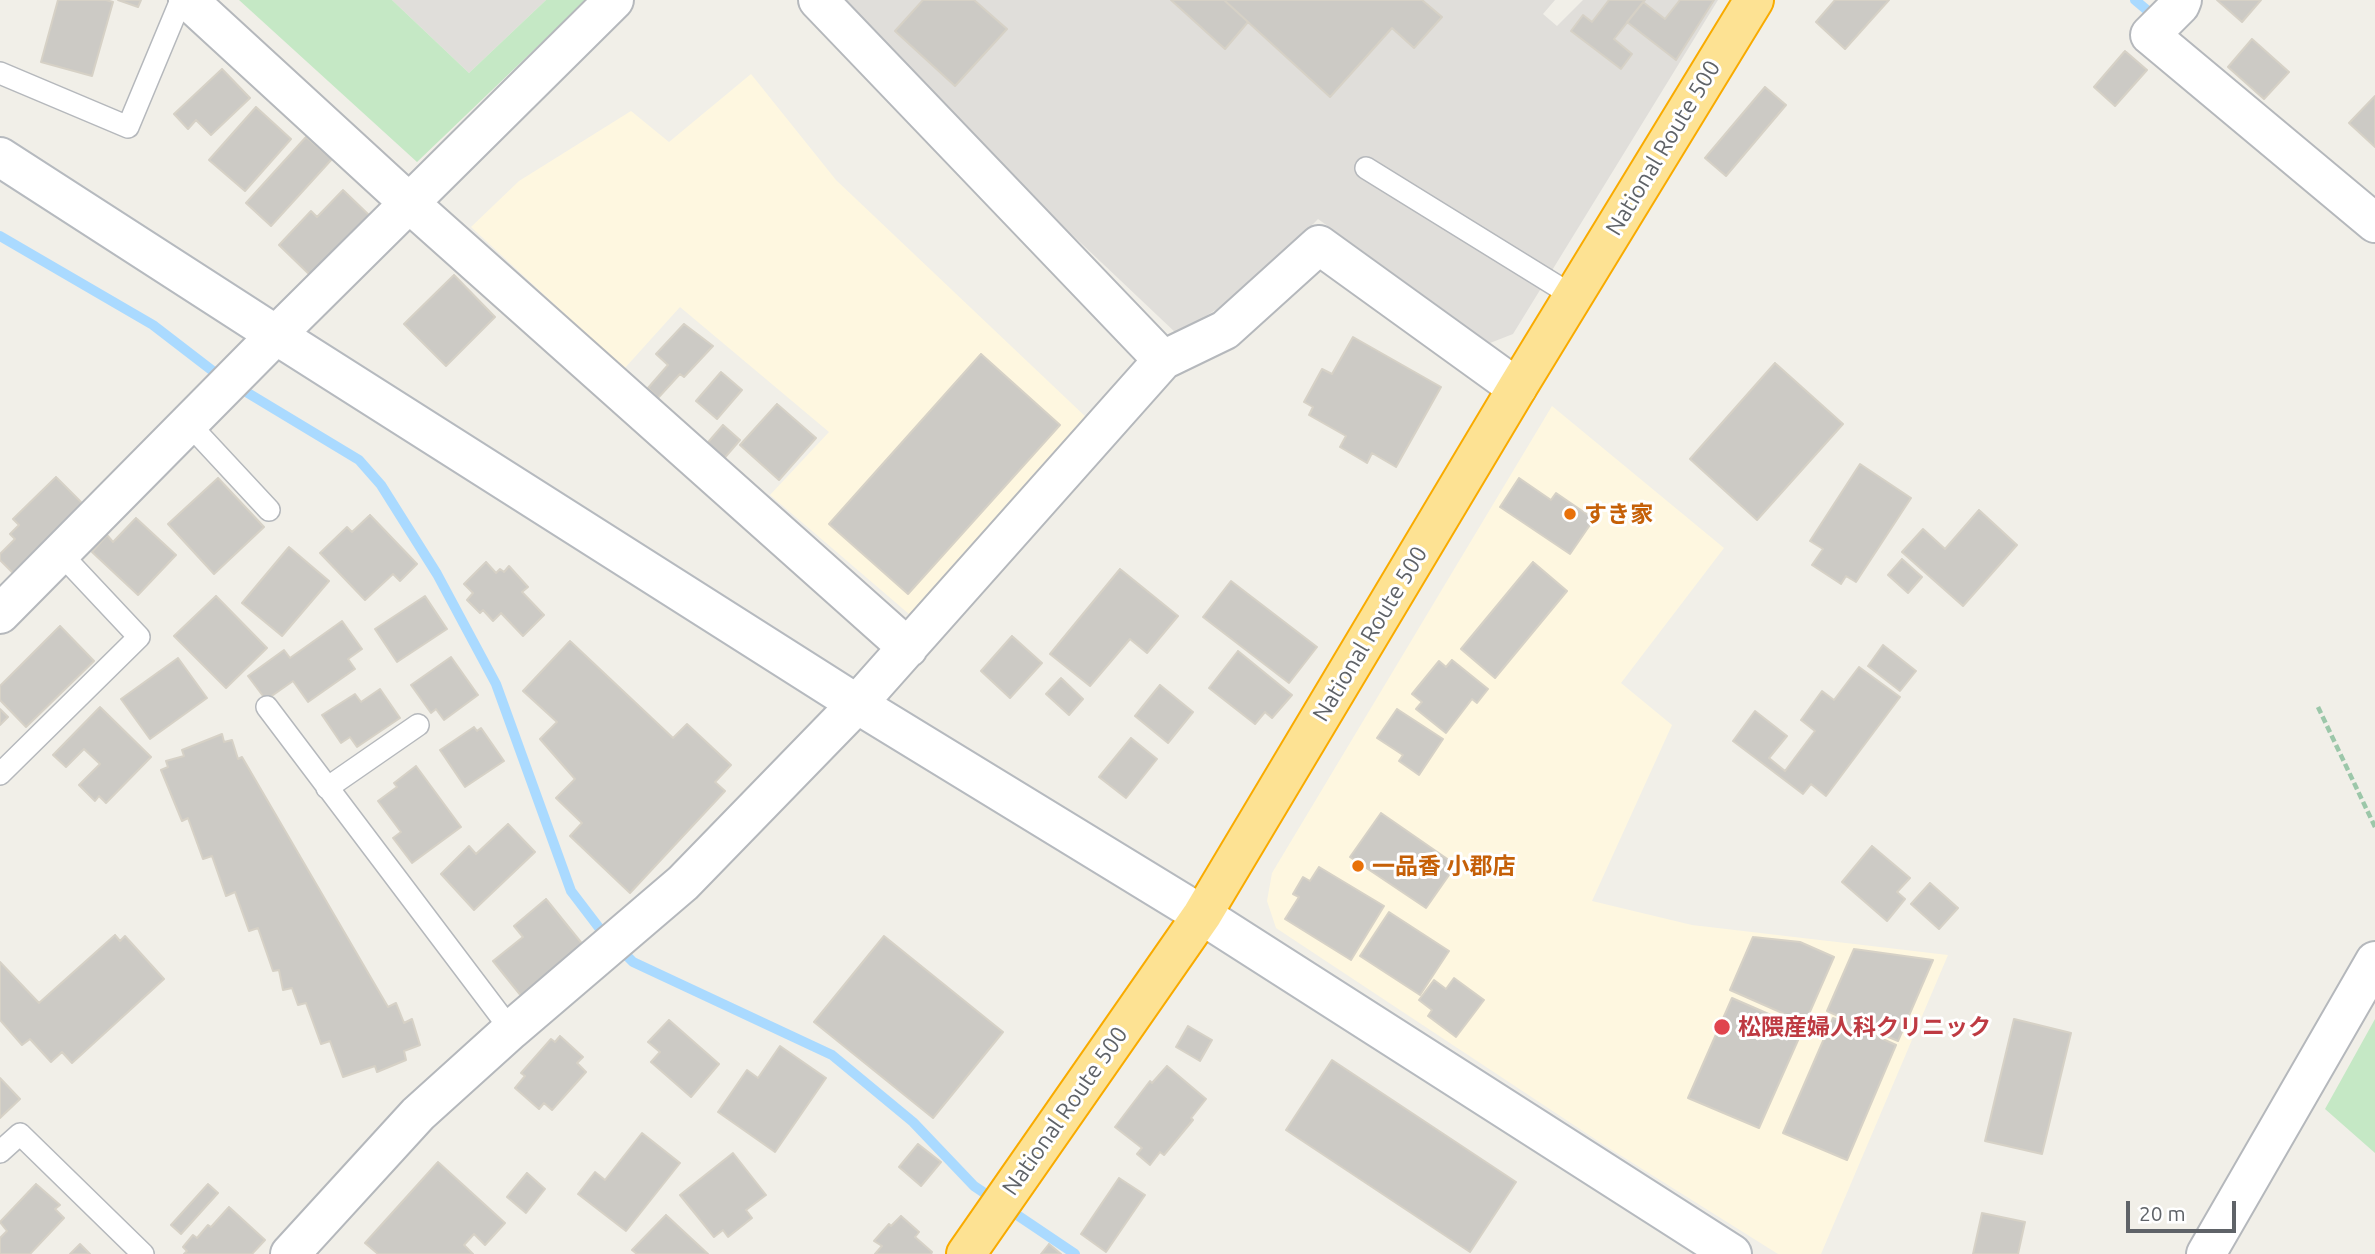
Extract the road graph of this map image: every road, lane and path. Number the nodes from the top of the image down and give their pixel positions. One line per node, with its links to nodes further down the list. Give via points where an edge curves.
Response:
1 (181, 0): 7 (lane, via 128,127)
2 (188, 0): 10 (street)
3 (614, 0): 10 (street)
4 (818, 0): 14 (street)
5 (1754, 0): 12 (highway, National Route 500)
6 (2182, 0): 11 (street, via 2150,35)
7 (0, 74)
8 (0, 157): 13 (street)
9 (1366, 168): 12 (lane)
10 (408, 202): 13 (street); 20 (street)
11 (2375, 223)
12 (1573, 296): 15 (highway, National Route 500)
13 (276, 335): 16 (street); 21 (street)
14 (1163, 360): 15 (street, via 1225,330 1319,244); 20 (street)
15 (1517, 388): 28 (highway, National Route 500)
16 (189, 424): 17 (lane); 18 (street)
17 (269, 510)
18 (61, 554): 19 (street); 25 (lane, via 139,638)
19 (0, 614)
20 (908, 648): 21 (street)
21 (857, 704): 28 (street); 30 (street, via 683,883)
22 (267, 707): 26 (lane)
23 (2318, 707): 27 (path)
24 (418, 725): 26 (lane)
25 (0, 775)
26 (327, 788): 30 (lane)
27 (2375, 827)
28 (1202, 915): 34 (highway, National Route 500); 35 (street)
29 (2375, 961): 36 (street)
30 (511, 1030): 33 (street, via 418,1114)
31 (0, 1152): 32 (lane, via 20,1134)
32 (143, 1254)
33 (290, 1254)
34 (967, 1254)
35 (1732, 1254)
36 (2206, 1254)

